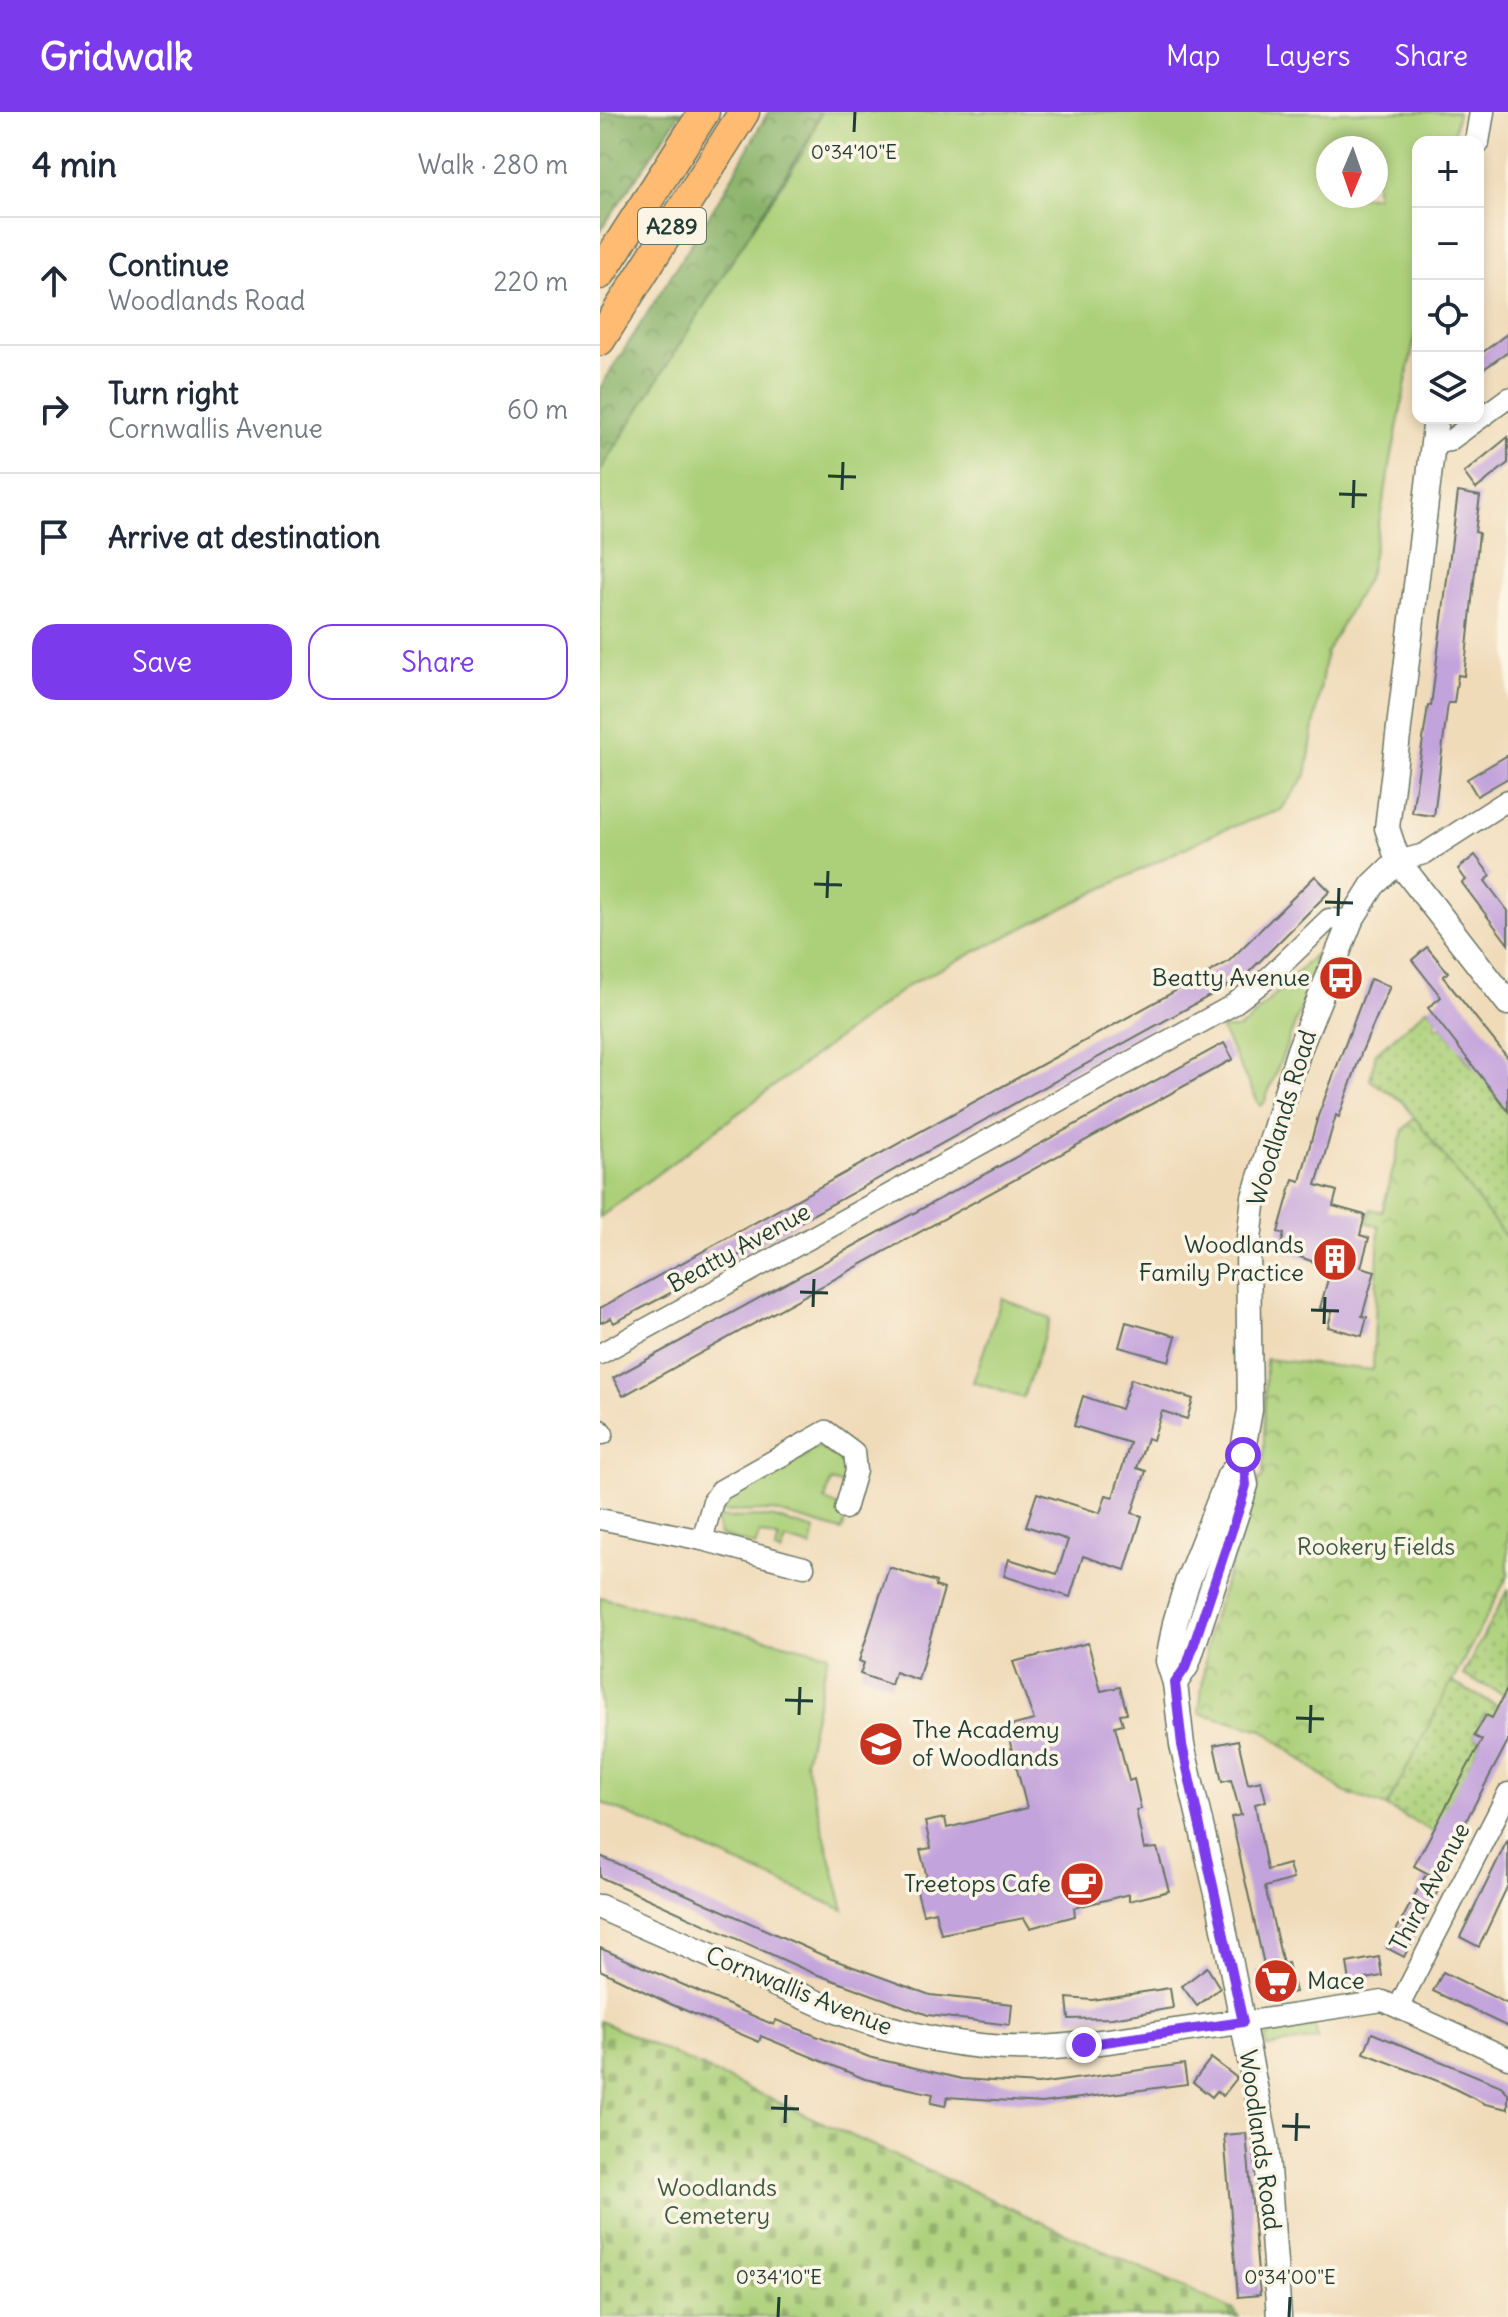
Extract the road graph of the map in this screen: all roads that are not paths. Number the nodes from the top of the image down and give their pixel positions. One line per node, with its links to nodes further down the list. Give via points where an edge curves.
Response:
1 (704, 112): 5 (main road, A289)
2 (744, 112): 6 (main road, A289)
3 (1482, 112): 4 (street)
4 (1478, 136)
5 (600, 274)
6 (600, 340)
7 (1508, 398): 9 (street, via 1449,441)
8 (1435, 424): 9 (street)
9 (1433, 443): 11 (street, via 1387,828)
10 (1508, 800): 11 (street, via 1424,854)
11 (1398, 861): 12 (street, Woodlands Road, via 1373,885); 13 (street)
12 (1351, 920): 14 (street, Beatty Avenue, via 1329,919 1231,1006); 22 (street, Woodlands Road, via 1299,1050 1254,1197 1248,1248 1250,1410 1241,1461 1229,1476 1175,1623 1168,1661)
13 (1508, 1003)
14 (600, 1354)
15 (845, 1509): 17 (street, via 856,1471 854,1451 826,1431 721,1490)
16 (600, 1519): 17 (street)
17 (702, 1540): 18 (street)
18 (804, 1567)
19 (1508, 1793): 21 (street, Third Avenue)
20 (600, 1907): 22 (street, Cornwallis Avenue, via 836,2011 949,2042 1038,2048)
21 (1399, 2006): 22 (street, via 1369,2001); 23 (street)
22 (1243, 2022): 24 (street, Woodlands Road, via 1266,2142)
23 (1508, 2058)
24 (1279, 2317)

